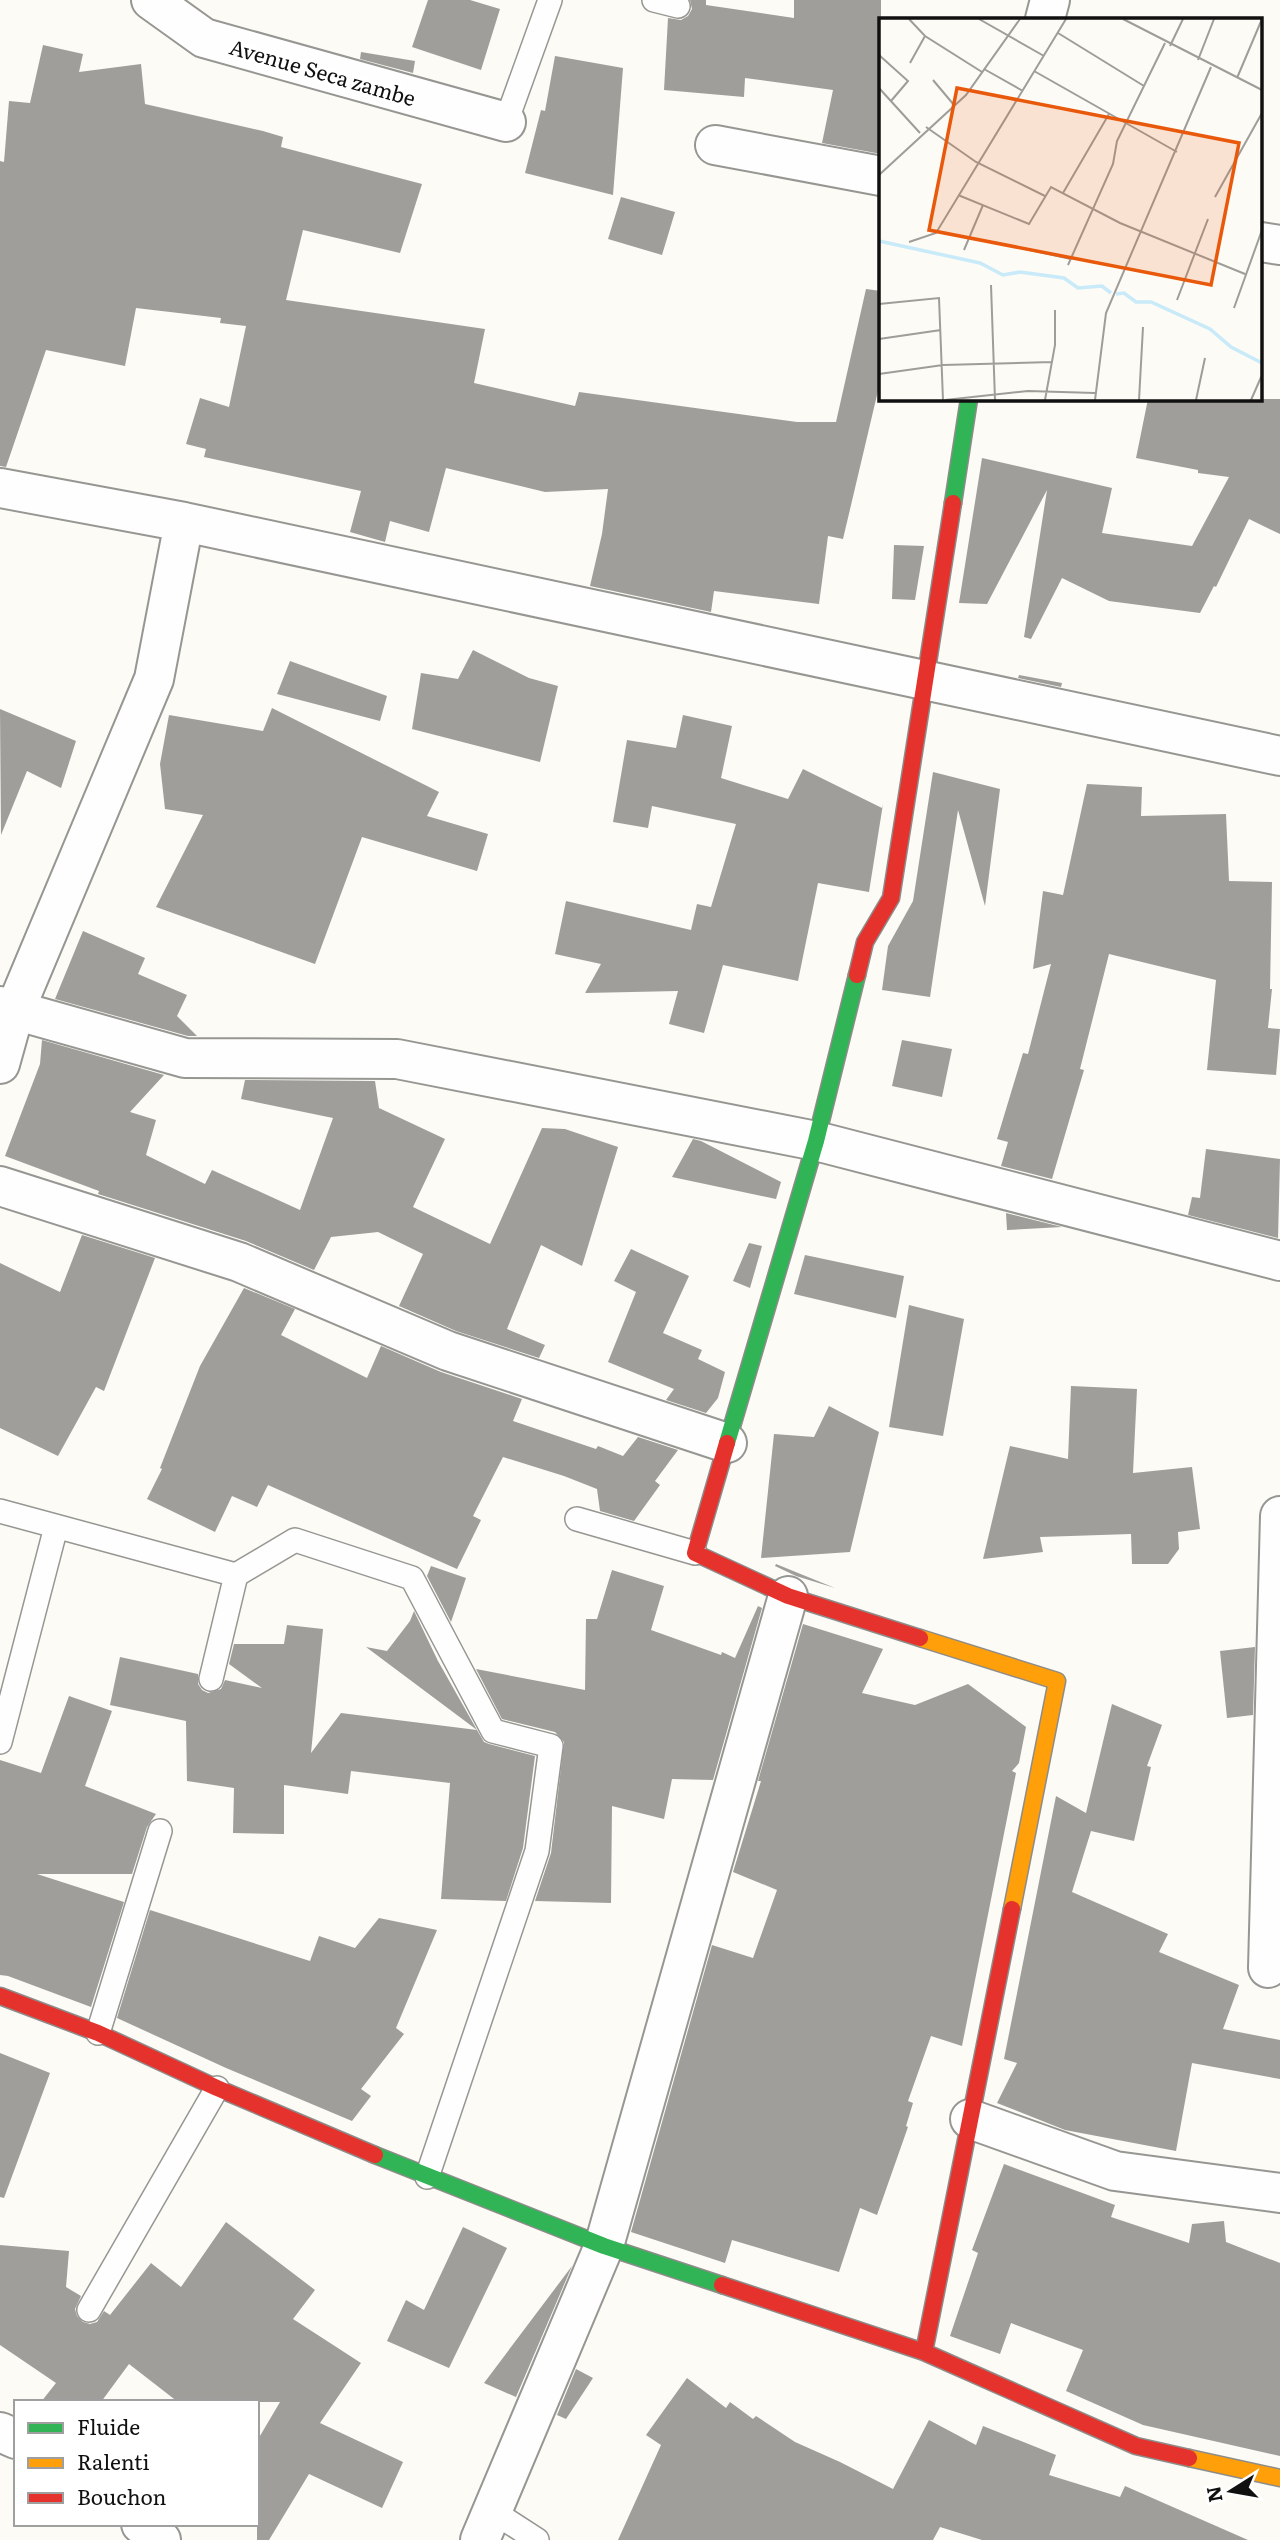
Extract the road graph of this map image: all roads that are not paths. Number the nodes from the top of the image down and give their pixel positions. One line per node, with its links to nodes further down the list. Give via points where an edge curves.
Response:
1 (151, 0): 7 (street, Avenue Seca zambe, via 204,38)
2 (550, 0): 7 (lane)
3 (654, 0): 5 (lane)
4 (1050, 0): 6 (street)
5 (678, 6)
6 (1045, 18)
7 (506, 122)
8 (715, 145): 9 (street)
9 (879, 176)
10 (1262, 242): 11 (street)
11 (1280, 245)
12 (969, 401): 15 (street)
13 (0, 488): 14 (street)
14 (184, 522): 15 (street); 17 (street, via 154,678)
15 (925, 682): 16 (street); 19 (street, via 891,898 865,942)
16 (1280, 756)
17 (8, 1008): 18 (street); 19 (street, via 185,1058 397,1059)
18 (0, 1064)
19 (816, 1141): 21 (street); 22 (street)
20 (0, 1186): 22 (street, via 239,1262 448,1351)
21 (1280, 1261)
22 (727, 1443): 27 (street)
23 (0, 1511): 26 (lane)
24 (1280, 1516): 33 (street)
25 (577, 1520): 27 (lane)
26 (55, 1527): 28 (lane); 31 (lane)
27 (695, 1553): 29 (street)
28 (236, 1575): 30 (lane); 38 (lane, via 295,1540 412,1578 493,1731 551,1746 537,1851)
29 (788, 1596): 37 (street, via 1057,1681); 40 (street)
30 (211, 1679)
31 (0, 1742)
32 (160, 1831): 35 (lane)
33 (1268, 1968)
34 (0, 1996): 35 (street)
35 (98, 2033): 36 (street)
36 (217, 2088): 38 (street); 41 (lane)
37 (970, 2119): 39 (street, via 1115,2171); 42 (street)
38 (427, 2177): 40 (street)
39 (1280, 2193)
40 (604, 2246): 42 (street); 44 (street)
41 (89, 2310)
42 (924, 2352): 43 (street, via 1136,2446)
43 (1280, 2478)
44 (487, 2526): 45 (lane)
45 (537, 2540)

